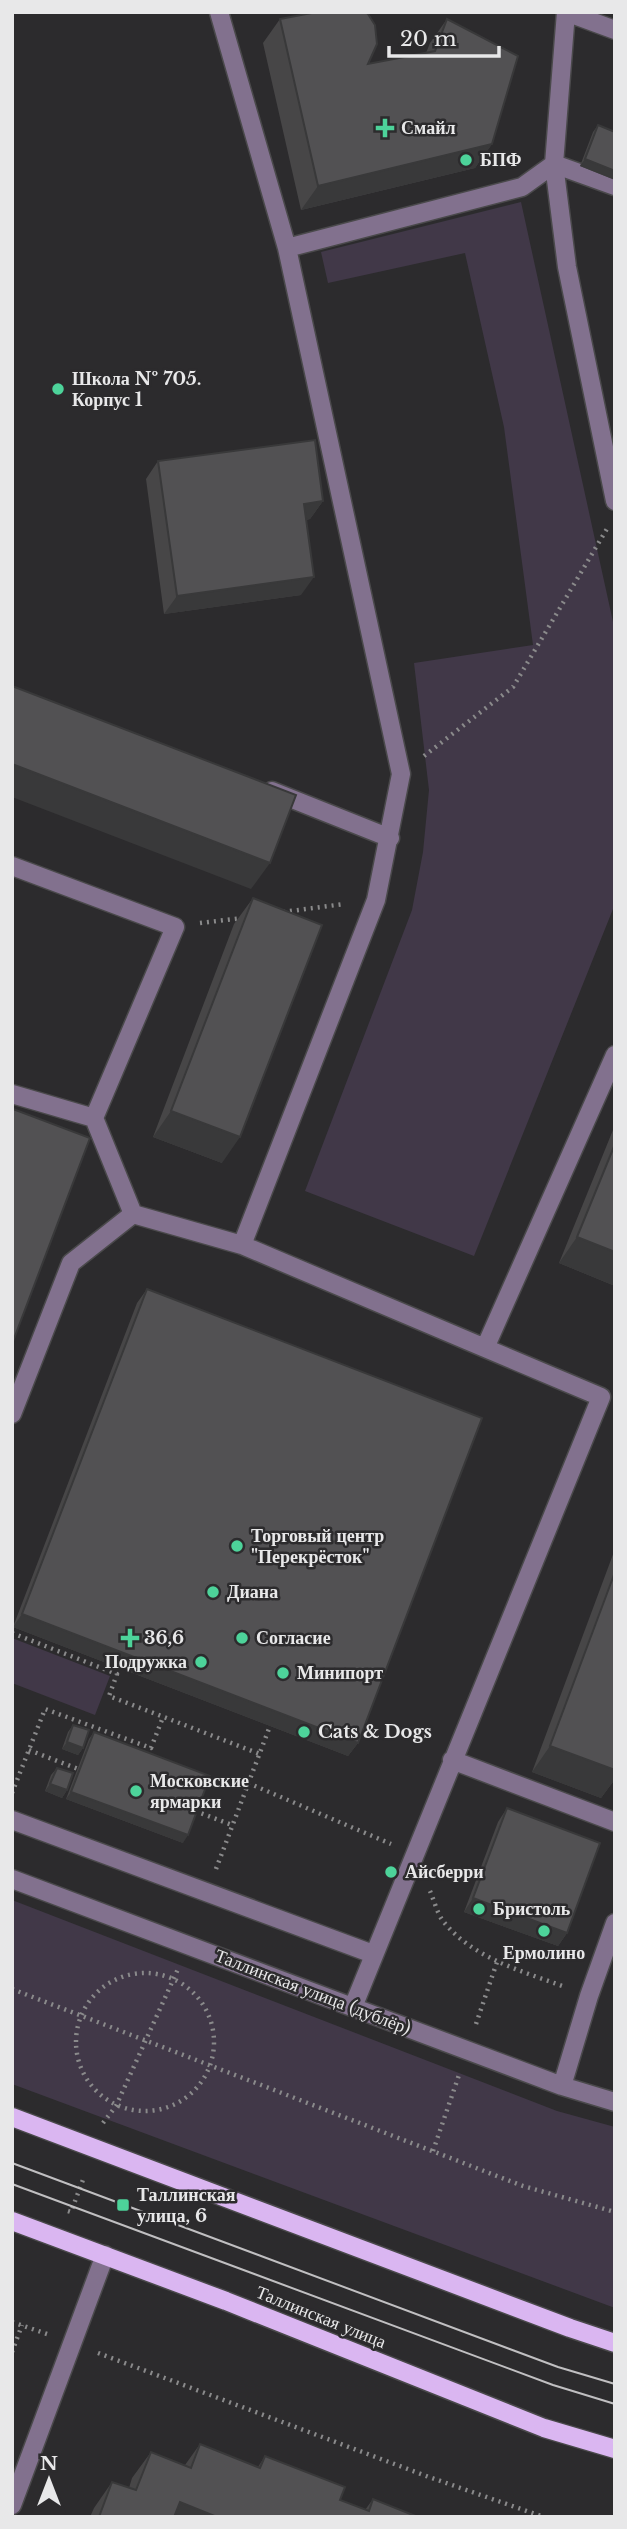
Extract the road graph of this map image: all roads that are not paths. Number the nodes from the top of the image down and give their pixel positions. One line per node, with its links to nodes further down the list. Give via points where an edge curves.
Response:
1 (219, 12): 6 (street)
2 (566, 12): 3 (street); 4 (street)
3 (615, 30)
4 (554, 164): 5 (street); 6 (street, via 522,187); 7 (street, via 567,267)
5 (615, 186)
6 (287, 248): 9 (street, via 401,774)
7 (615, 500)
8 (251, 783): 9 (street)
9 (390, 838): 15 (street, via 376,900)
10 (12, 866): 13 (street, via 174,927)
11 (615, 1055): 16 (street)
12 (12, 1094): 13 (street)
13 (94, 1118): 14 (street)
14 (133, 1214): 15 (street); 18 (street, via 71,1263)
15 (242, 1245): 16 (street)
16 (485, 1348): 17 (street)
17 (608, 1395): 19 (street)
18 (12, 1414)
19 (452, 1760): 21 (street); 24 (street)
20 (12, 1820): 24 (street)
21 (615, 1822)
22 (12, 1879): 25 (street, Таллинская улица (дублёр))
23 (615, 1923): 26 (street)
24 (373, 1954): 25 (street)
25 (352, 2007): 26 (street, Таллинская улица (дублёр))
26 (562, 2086): 27 (street, Таллинская улица (дублёр))
27 (615, 2102)
28 (12, 2117): 31 (main road)
29 (12, 2221): 30 (main road, Таллинская улица)
30 (105, 2255): 32 (main road, Таллинская улица, via 544,2428); 33 (street)
31 (615, 2343)
32 (615, 2449)
33 (12, 2505)

